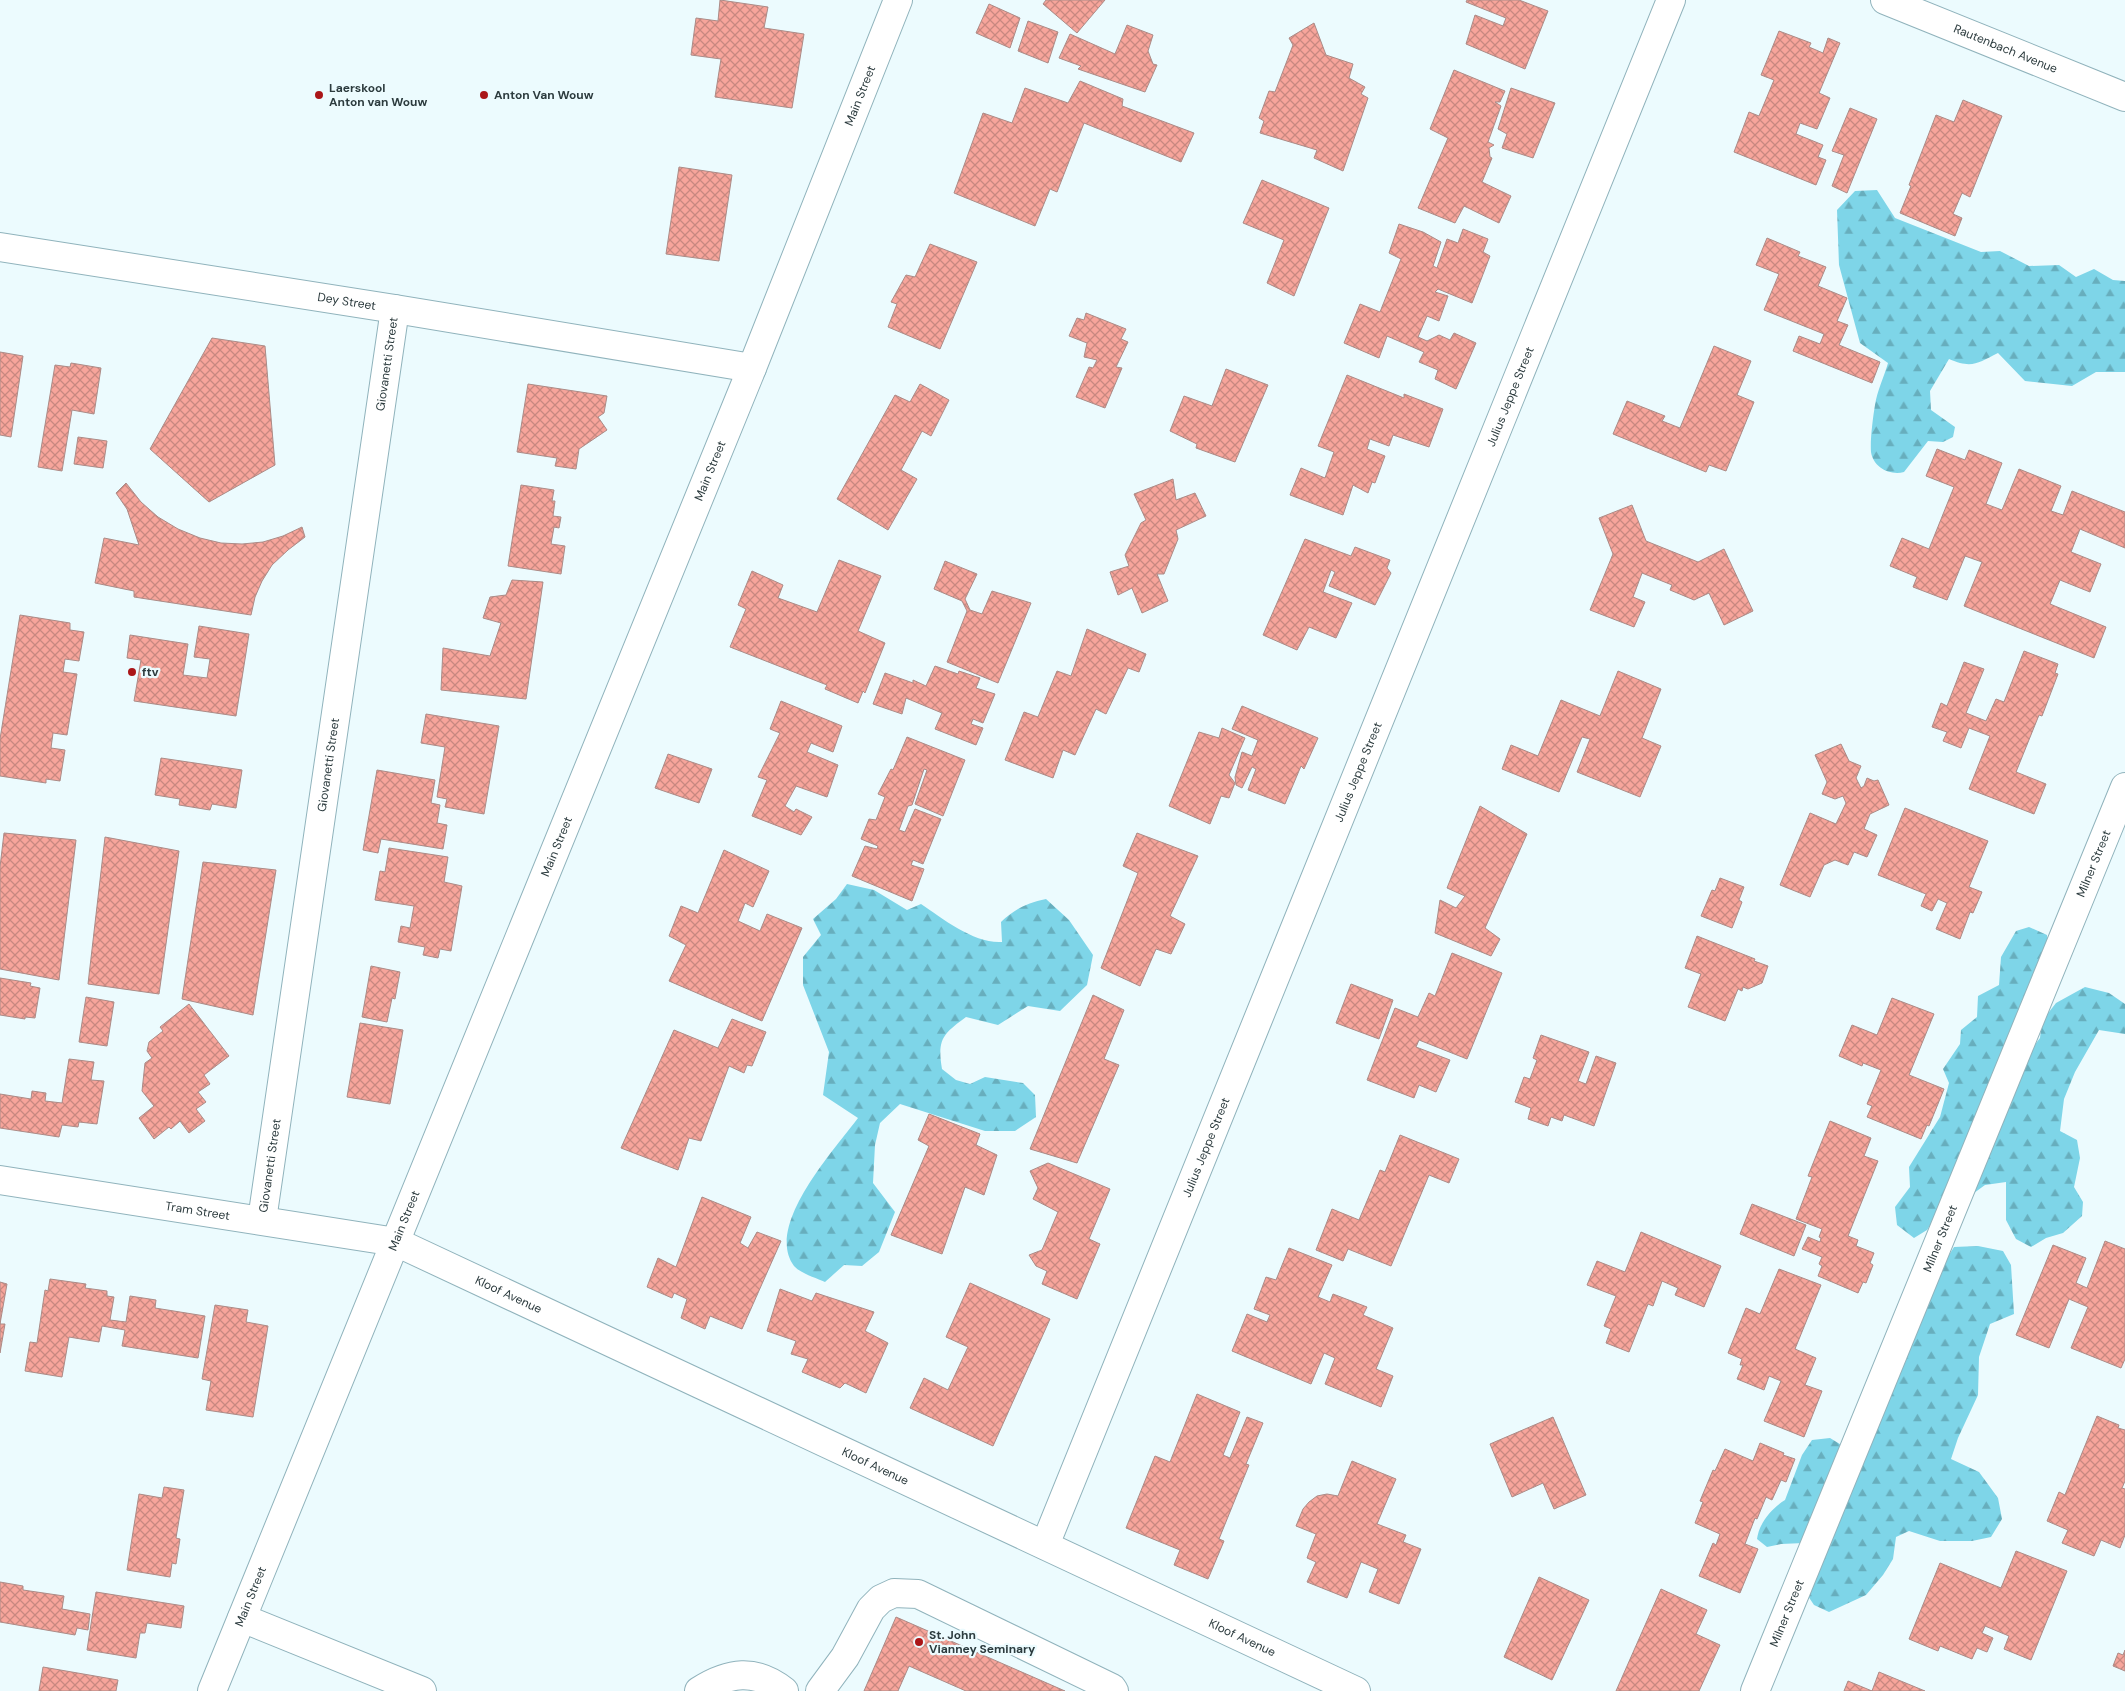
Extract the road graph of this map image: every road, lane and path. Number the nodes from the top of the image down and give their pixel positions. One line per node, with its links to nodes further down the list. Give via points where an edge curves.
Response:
1 (898, 0): 7 (street, Main Street)
2 (1671, 0): 12 (street, Julius Jeppe Street)
3 (1885, 0): 4 (street, Rautenbach Avenue)
4 (2125, 97)
5 (0, 247): 6 (street, Dey Street)
6 (395, 309): 7 (street, Dey Street); 10 (street, Giovanetti Street)
7 (752, 368): 11 (street, Main Street)
8 (2125, 787): 21 (street, Milner Street)
9 (0, 1180): 10 (street, Tram Street)
10 (262, 1220): 11 (street, Tram Street)
11 (396, 1242): 12 (street, Kloof Avenue); 13 (street, Main Street)
12 (1045, 1545): 20 (street, Kloof Avenue)
13 (242, 1618): 14 (street, Main Street); 15 (street)
14 (212, 1691)
15 (422, 1691)
16 (699, 1691): 17 (street, via 728,1676 742,1675 764,1679)
17 (784, 1691)
18 (820, 1691): 19 (street, via 845,1657 871,1609 894,1593 918,1594)
19 (1114, 1691)
20 (1356, 1691)
21 (1755, 1691)

